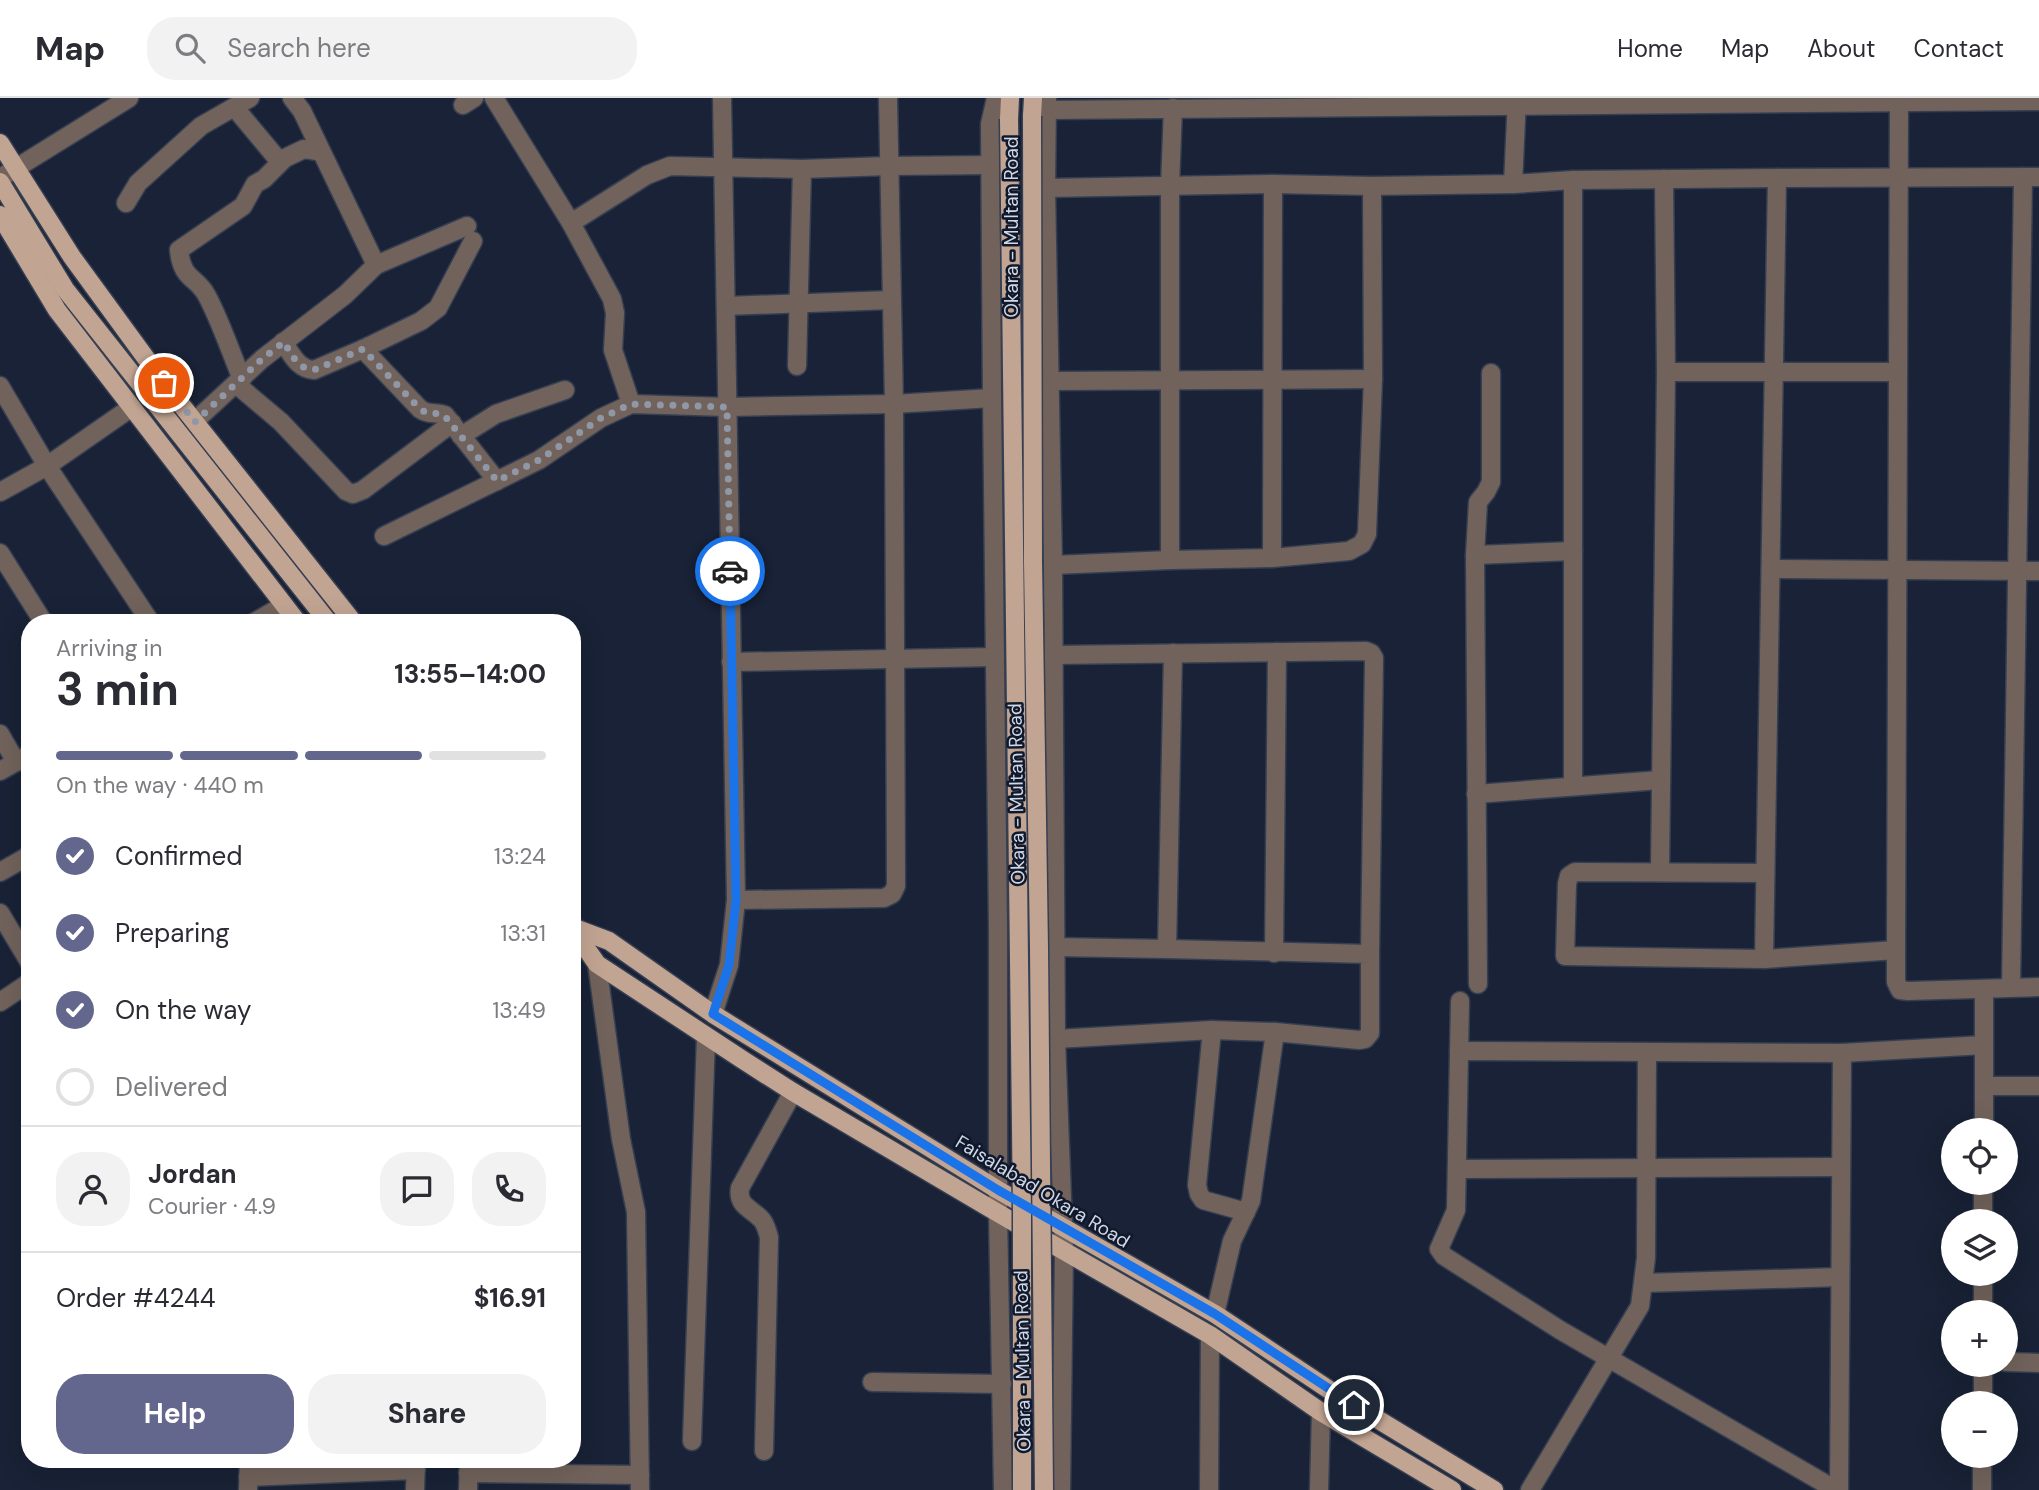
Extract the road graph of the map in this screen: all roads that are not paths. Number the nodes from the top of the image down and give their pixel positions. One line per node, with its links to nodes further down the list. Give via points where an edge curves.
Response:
1 (130, 98): 21 (street)
2 (292, 98): 15 (street)
3 (494, 98): 34 (street)
4 (722, 98): 19 (street)
5 (888, 98): 18 (street)
6 (996, 98): 17 (street, via 990,124)
7 (1010, 98): 158 (main road, Okara - Multan Road, bridge)
8 (1899, 100): 9 (street); 10 (street); 22 (street)
9 (2039, 100)
10 (1517, 101): 13 (street); 28 (street)
11 (242, 103): 16 (street); 32 (street, via 201,126 138,183)
12 (1040, 106): 13 (street); 31 (street); 159 (main road, Okara - Multan Road, bridge, via 1033,562)
13 (1172, 108): 29 (street)
14 (0, 143): 21 (main road)
15 (321, 152): 16 (street, via 304,149); 35 (street)
16 (280, 162): 48 (street, via 255,184 243,206 179,250 186,274 206,293)
17 (990, 165): 18 (street); 53 (street)
18 (888, 166): 20 (street); 36 (street)
19 (723, 168): 20 (street); 34 (street, via 670,166 647,175); 38 (street)
20 (802, 169): 37 (street)
21 (5, 176): 58 (main road, via 72,257); 79 (main road, via 65,289)
22 (1897, 177): 23 (street); 24 (street); 43 (street)
23 (2031, 177): 72 (street)
24 (1777, 178): 25 (street); 45 (street)
25 (1664, 179): 26 (street); 42 (street)
26 (1573, 180): 28 (street); 64 (street)
27 (1273, 184): 29 (street); 30 (street); 47 (street)
28 (1513, 184): 30 (street)
29 (1170, 186): 31 (street); 50 (street)
30 (1372, 186): 46 (street)
31 (1046, 188): 49 (street)
32 (127, 203)
33 (0, 215): 56 (main road, via 57,310)
34 (571, 223): 54 (street, via 612,299 613,350)
35 (376, 265): 39 (street); 40 (street, via 470,233 438,308)
36 (891, 300): 37 (street); 55 (street)
37 (799, 304): 38 (street); 41 (street)
38 (726, 306): 57 (street)
39 (284, 342): 40 (street, via 306,370); 48 (street)
40 (363, 349): 59 (street, via 420,409 444,415)
41 (797, 366)
42 (1666, 372): 45 (street); 91 (street)
43 (1897, 372): 45 (street); 71 (street)
44 (1491, 373): 66 (street, via 1491,482 1478,502)
45 (1774, 373): 70 (street)
46 (1373, 379): 47 (street); 67 (street, via 1367,534 1362,544 1349,551)
47 (1272, 380): 50 (street); 67 (street)
48 (239, 381): 58 (street); 59 (street, via 353,494)
49 (1049, 381): 50 (street); 69 (street)
50 (1170, 381): 68 (street)
51 (0, 386): 60 (street)
52 (565, 390): 59 (street)
53 (992, 398): 55 (street); 84 (street)
54 (631, 404): 57 (street); 61 (street)
55 (894, 404): 57 (street); 85 (street)
56 (132, 407): 60 (street); 74 (main road)
57 (727, 407): 86 (street)
58 (195, 422): 80 (main road)
59 (457, 429): 61 (street)
60 (47, 466): 62 (street); 76 (street)
61 (497, 481): 63 (street)
62 (0, 492)
63 (384, 536)
64 (1573, 551): 66 (street); 92 (street)
65 (0, 553): 75 (street)
66 (1475, 555): 93 (street)
67 (1272, 558): 68 (street)
68 (1170, 559): 69 (street)
69 (1053, 565): 83 (street)
70 (1770, 569): 71 (street); 97 (street)
71 (1897, 569): 72 (street); 105 (street)
72 (2017, 571): 73 (street); 111 (street)
73 (2039, 571)
74 (284, 605): 77 (street); 78 (main road)
75 (38, 614)
76 (145, 614)
77 (268, 614)
78 (291, 614)
79 (322, 614)
80 (347, 614)
81 (1277, 652): 82 (street); 106 (street); 107 (street, via 1366,651 1374,658)
82 (1173, 653): 83 (street); 104 (street)
83 (1053, 655): 102 (street)
84 (995, 657): 85 (street); 133 (street)
85 (895, 659): 86 (street); 98 (street, via 896,886 892,894 884,898)
86 (732, 662): 98 (street)
87 (0, 734): 88 (street)
88 (21, 756)
89 (21, 759): 90 (street)
90 (0, 771)
91 (1661, 780): 92 (street); 96 (street)
92 (1573, 786): 93 (street)
93 (1476, 794): 110 (street)
94 (21, 860): 95 (street)
95 (0, 872)
96 (1660, 872): 97 (street); 108 (street, via 1575,872 1569,876 1565,956)
97 (1765, 873): 108 (street)
98 (736, 900): 117 (street, via 729,965)
99 (0, 913): 103 (street)
100 (581, 930): 117 (main road, Faisalabad Okara Road, via 609,941)
101 (581, 940): 109 (main road, Faisalabad Okara Road)
102 (1055, 947): 104 (street); 121 (street)
103 (21, 948)
104 (1167, 949): 106 (street)
105 (1896, 950): 108 (street); 114 (street, via 1900,990)
106 (1273, 953): 107 (street)
107 (1370, 954): 119 (street, via 1370,1033 1365,1039)
108 (1764, 959)
109 (597, 964): 120 (main road, Faisalabad Okara Road); 155 (street, via 636,1212)
110 (1478, 984)
111 (2011, 987): 112 (street); 114 (street)
112 (2039, 987)
113 (21, 988): 116 (street)
114 (1984, 989): 122 (street)
115 (1460, 1001): 123 (street)
116 (0, 1002)
117 (713, 1014): 133 (main road, Faisalabad Okara Road)
118 (1212, 1030): 119 (street); 121 (street); 134 (street, via 1197,1185 1203,1200)
119 (1275, 1032): 134 (street)
120 (706, 1036): 128 (main road, Faisalabad Okara Road); 148 (street)
121 (1056, 1039): 136 (street)
122 (1984, 1045): 125 (street); 126 (street)
123 (1459, 1051): 124 (street); 132 (street)
124 (1647, 1052): 125 (street); 130 (street)
125 (1842, 1053): 131 (street)
126 (1984, 1086): 127 (street); 129 (street)
127 (2039, 1086)
128 (793, 1091): 135 (main road, Faisalabad Okara Road); 149 (street, via 738,1195 741,1204 761,1219 769,1237)
129 (1984, 1118)
130 (1646, 1167): 131 (street); 132 (street); 139 (street)
131 (1841, 1167): 138 (street)
132 (1457, 1169): 142 (street, via 1456,1210 1439,1249 1444,1256)
133 (998, 1190): 135 (street); 136 (main road, Faisalabad Okara Road)
134 (1246, 1212): 140 (street, via 1232,1241)
135 (998, 1213): 137 (main road, Faisalabad Okara Road); 146 (street)
136 (1063, 1227): 137 (street); 140 (main road, Faisalabad Okara Road)
137 (1063, 1250): 141 (main road, Faisalabad Okara Road); 160 (street)
138 (1840, 1277): 139 (street); 166 (street)
139 (1644, 1283): 142 (street, via 1640,1306)
140 (1215, 1314): 164 (main road, Faisalabad Okara Road)
141 (1210, 1335): 147 (main road, Faisalabad Okara Road); 161 (street)
142 (1610, 1359): 165 (street); 166 (street)
143 (2018, 1362): 144 (street)
144 (2039, 1363)
145 (872, 1382): 146 (street)
146 (1002, 1384): 157 (street)
147 (1321, 1412): 162 (street); 163 (main road, Faisalabad Okara Road)
148 (692, 1441)
149 (764, 1451)
150 (366, 1468): 154 (street)
151 (416, 1468): 156 (street)
152 (1982, 1468): 167 (street)
153 (468, 1474): 155 (street)
154 (248, 1475)
155 (640, 1482)
156 (415, 1490)
157 (1003, 1490)
158 (1022, 1490)
159 (1044, 1490)
160 (1061, 1490)
161 (1209, 1490)
162 (1319, 1490)
163 (1452, 1490)
164 (1494, 1490)
165 (1530, 1490)
166 (1838, 1490)
167 (1982, 1490)

